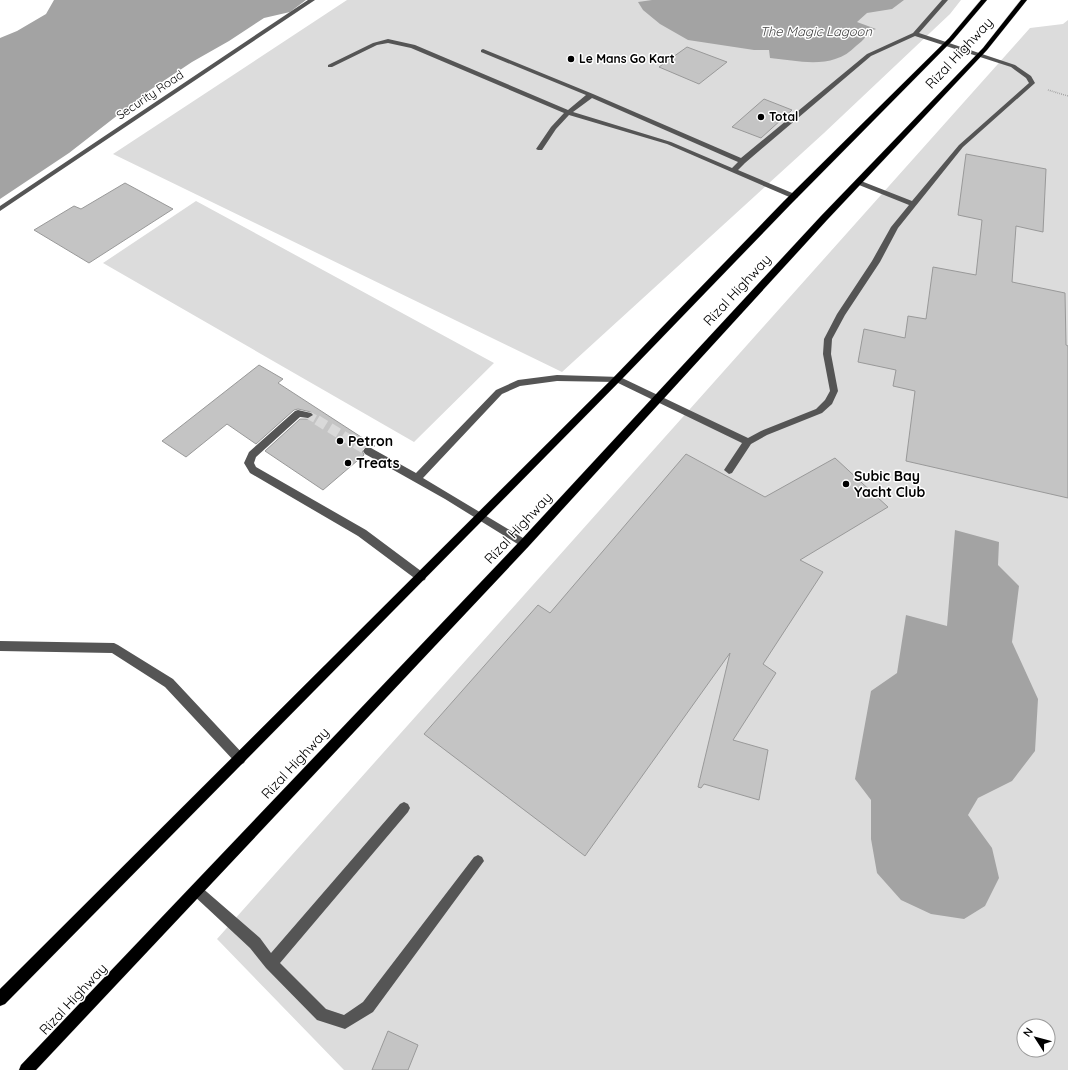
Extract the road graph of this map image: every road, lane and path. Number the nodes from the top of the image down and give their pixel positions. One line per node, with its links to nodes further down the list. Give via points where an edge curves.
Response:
1 (312, 0): 18 (street, Security Road)
2 (945, 0): 5 (street)
3 (984, 0): 6 (main road, Rizal Highway)
4 (1024, 0): 8 (main road, Rizal Highway)
5 (915, 34): 6 (street); 13 (street, via 869,56)
6 (946, 44): 8 (street); 16 (main road, Rizal Highway)
7 (483, 52): 10 (street)
8 (980, 54): 15 (main road, Rizal Highway); 17 (street, via 1013,66 1029,77 1032,83 961,146)
9 (330, 66): 11 (street, via 375,44 400,42)
10 (591, 95): 11 (street); 13 (street)
11 (570, 113): 12 (street, via 560,119); 14 (street, via 669,143)
12 (540, 149)
13 (742, 161): 14 (street)
14 (733, 171): 16 (street)
15 (858, 183): 17 (street); 20 (main road, Rizal Highway)
16 (794, 197): 19 (main road, Rizal Highway)
17 (912, 204): 22 (street, via 895,227 828,339 827,354 834,391 829,402 819,411 764,432)
18 (0, 209)
19 (617, 379): 20 (street); 25 (street, via 557,378 518,383 500,392); 26 (main road, Rizal Highway)
20 (656, 398): 22 (street); 27 (main road, Rizal Highway)
21 (308, 415): 28 (street, via 298,413 252,455 249,463 253,470 362,533)
22 (748, 442): 24 (street)
23 (368, 451): 25 (street)
24 (729, 470)
25 (417, 478): 26 (street)
26 (480, 517): 27 (street); 28 (main road, Rizal Highway)
27 (524, 544): 33 (main road, Rizal Highway)
28 (421, 577): 30 (main road, Rizal Highway)
29 (0, 646): 30 (street, via 114,648 169,683)
30 (240, 759): 35 (main road, Rizal Highway)
31 (404, 808): 34 (street)
32 (478, 861): 34 (street, via 368,1007 345,1022 322,1015)
33 (196, 890): 34 (street, via 255,943); 36 (main road, Rizal Highway)
34 (271, 963)
35 (0, 999)
36 (26, 1070)

